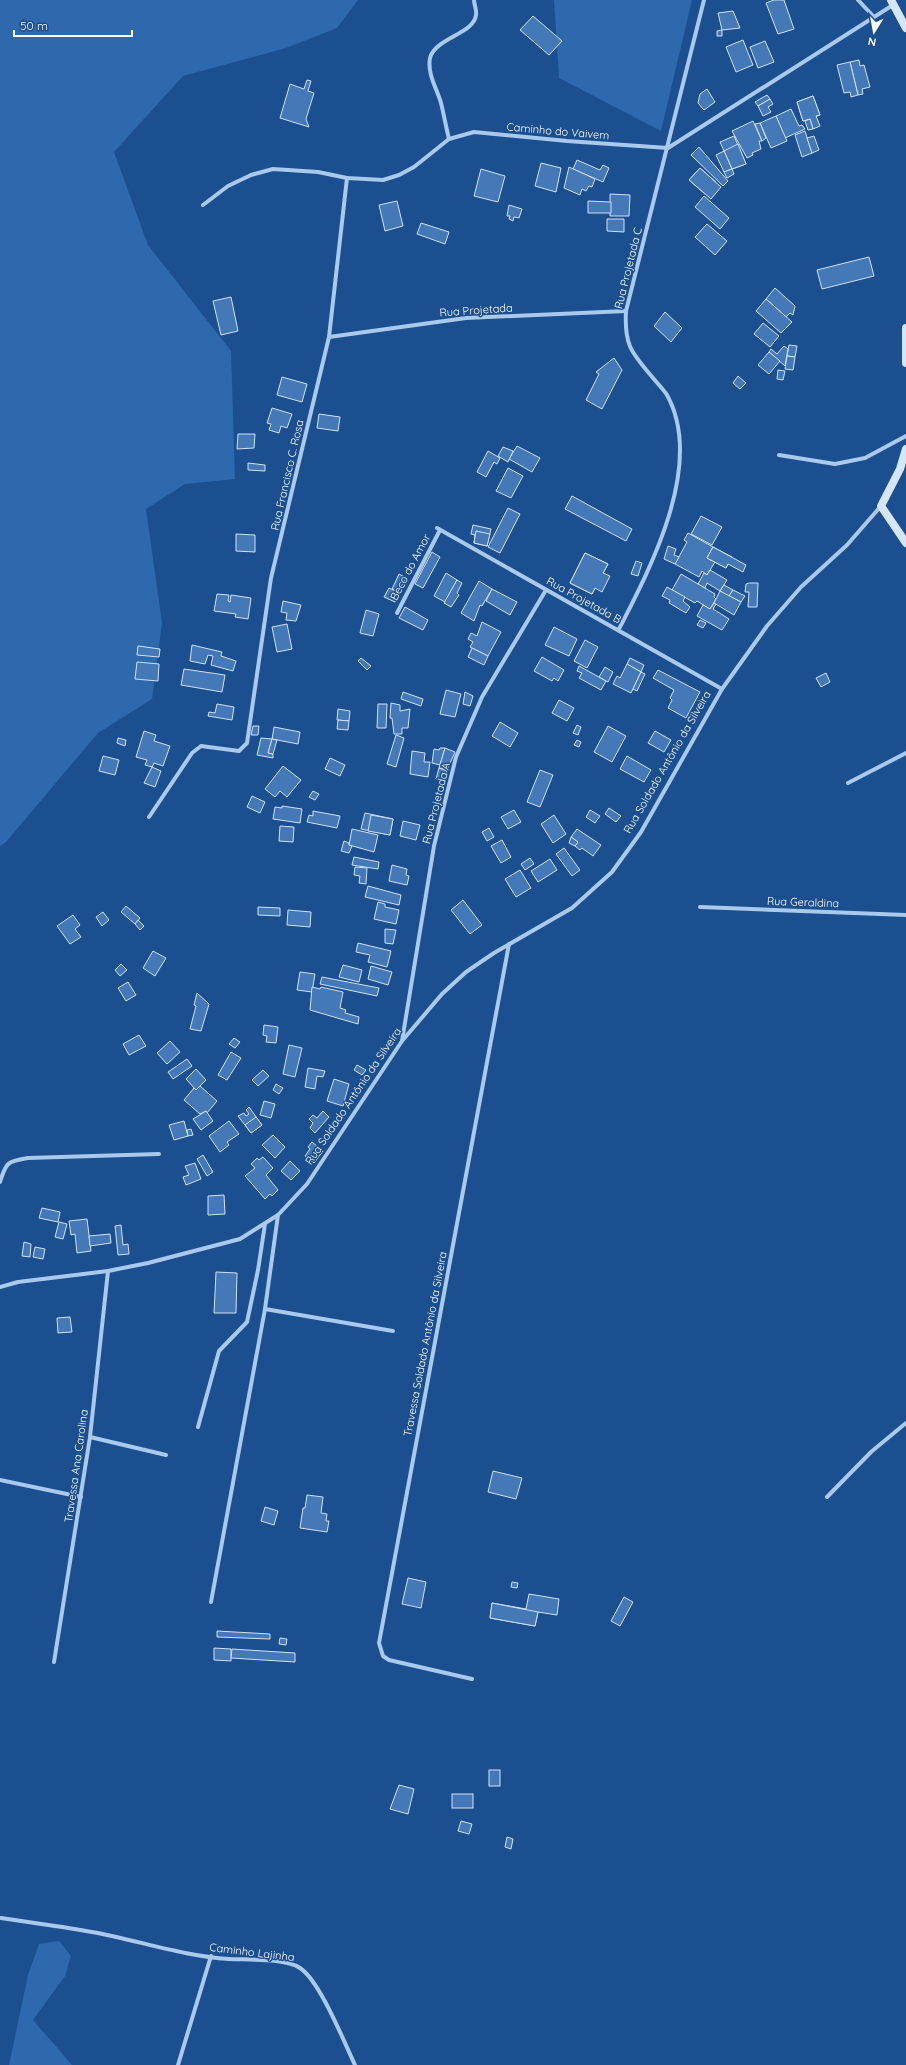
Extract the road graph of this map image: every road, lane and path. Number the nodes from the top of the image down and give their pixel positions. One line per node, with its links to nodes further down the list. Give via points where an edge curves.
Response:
1 (474, 0): 7 (street, via 474,21 469,27 448,39 430,57 432,77 441,101)
2 (704, 0): 8 (street, Rua Projetada C)
3 (858, 0): 5 (street)
4 (892, 2): 5 (street); 6 (street)
5 (874, 17): 8 (street)
6 (906, 28)
7 (449, 139): 8 (street, Caminho do Vaivem, via 474,132); 9 (street, Caminho do Vaivem, via 414,167 399,175 383,180)
8 (668, 148): 11 (street, Rua Projetada C)
9 (347, 178): 10 (street, Caminho do Vaivem, via 318,172 273,169 251,175 228,186); 13 (street, Rua Francisco C. Rosa)
10 (203, 205)
11 (626, 311): 13 (street, Rua Projetada, via 466,318); 23 (street, Rua Projetada C, via 625,330 628,344 666,393 676,413 680,438 679,471 663,537 652,565)
12 (906, 328): 14 (street)
13 (329, 338): 27 (street, Rua Francisco C. Rosa, via 271,578 247,743 239,751 201,746 192,753)
14 (906, 363)
15 (906, 436): 17 (street, via 865,458 835,464)
16 (906, 449): 18 (street, Rua Soldado Antônio da Silveira, via 900,469)
17 (779, 455)
18 (881, 506): 20 (street); 24 (street, Rua Soldado Antônio da Silveira, via 847,545 801,587 767,626)
19 (438, 529): 21 (street, Rua Projetada B); 22 (street, Beco do Amor)
20 (906, 544)
21 (546, 590): 23 (street, Rua Projetada B); 31 (street, Rua Projetada A, via 482,697 456,757 434,846)
22 (397, 613)
23 (619, 630): 24 (street, Rua Projetada B)
24 (722, 689): 30 (street, Rua Soldado Antônio da Silveira, via 641,832 612,872 572,908)
25 (906, 753): 26 (street)
26 (848, 783)
27 (149, 816)
28 (700, 907): 29 (street, Rua Geraldina)
29 (906, 915)
30 (509, 944): 31 (street, Rua Soldado Antônio da Silveira, via 466,972 442,994); 49 (street, Travessa Soldado Antônio da Silveira, via 379,1643 383,1656 389,1660)
31 (402, 1041): 34 (street, Rua Soldado Antônio da Silveira, via 306,1184)
32 (159, 1154): 33 (street, via 13,1160 4,1168)
33 (0, 1182)
34 (278, 1215): 35 (street, Rua Soldado Antônio da Silveira); 38 (street)
35 (265, 1224): 36 (street, Rua Soldado Antônio da Silveira, via 240,1239); 41 (street, via 247,1322 219,1352)
36 (108, 1271): 37 (street, Rua Soldado Antônio da Silveira, via 18,1282); 42 (street, Travessa Ana Carolina)
37 (0, 1287)
38 (265, 1309): 39 (street); 47 (street)
39 (393, 1330)
40 (906, 1423): 46 (street, via 871,1452)
41 (198, 1427)
42 (90, 1437): 43 (street); 45 (street, Travessa Ana Carolina)
43 (166, 1455)
44 (0, 1480): 45 (street)
45 (81, 1497): 48 (street, Travessa Ana Carolina)
46 (827, 1497)
47 (212, 1602)
48 (54, 1662)
49 (472, 1679)
50 (1, 1918): 51 (street, Caminho Lajinha, via 92,1932)
51 (211, 1956): 52 (street); 53 (street, Caminho Lajinha, via 284,1963 299,1967 308,1974 320,1993)
52 (178, 2065)
53 (355, 2065)

